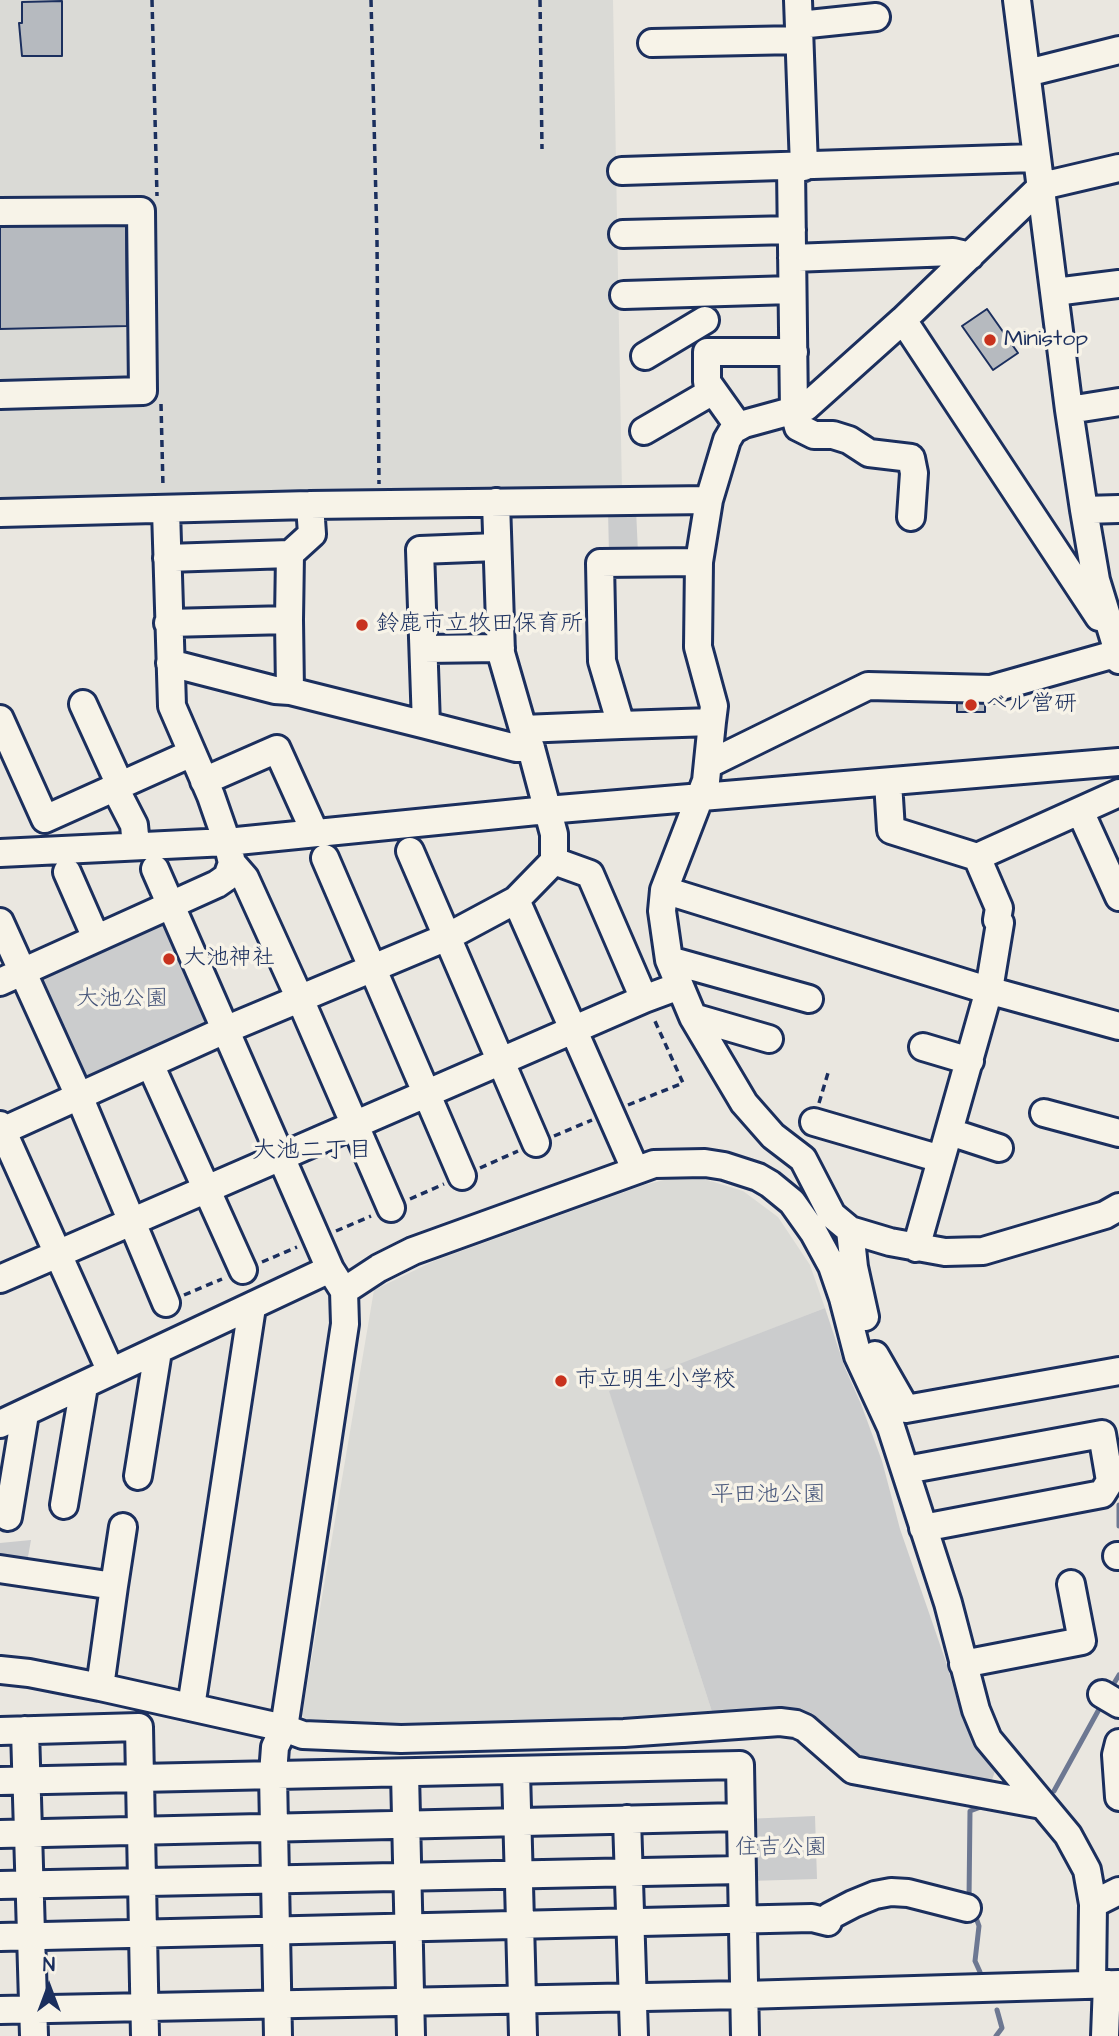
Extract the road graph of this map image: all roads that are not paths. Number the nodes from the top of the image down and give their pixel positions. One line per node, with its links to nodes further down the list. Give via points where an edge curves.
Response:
1 (1017, 0): 6 (street)
2 (876, 17): 3 (street)
3 (799, 21): 4 (street); 8 (street)
4 (652, 43)
5 (1119, 50): 6 (street)
6 (1027, 73): 7 (street)
7 (1037, 158): 8 (street); 11 (street)
8 (798, 167): 10 (street); 13 (street)
9 (1119, 168): 11 (street)
10 (622, 171)
11 (1042, 187): 15 (street); 20 (street)
12 (0, 212): 28 (street, via 142,211 143,391)
13 (792, 230): 14 (street); 16 (street)
14 (623, 234)
15 (970, 256): 16 (street); 23 (street)
16 (792, 258): 18 (street)
17 (1119, 284): 20 (street)
18 (792, 290): 19 (street); 25 (street)
19 (697, 291): 21 (street); 22 (street)
20 (1055, 292): 30 (street)
21 (624, 295)
22 (705, 320): 24 (street); 26 (street)
23 (904, 320): 31 (street, via 806,407); 50 (street)
24 (706, 352): 25 (street); 27 (street, via 706,382)
25 (794, 352): 31 (street)
26 (645, 356)
27 (713, 391): 32 (street); 33 (street)
28 (0, 395)
29 (1119, 402): 30 (street)
30 (1069, 410): 39 (street)
31 (794, 411): 32 (street); 41 (street, via 798,427 814,435 849,440 869,453 911,458)
32 (739, 427): 34 (street, via 727,440)
33 (644, 431)
34 (709, 500): 35 (street); 45 (street)
35 (496, 502): 36 (street); 42 (street)
36 (310, 505): 38 (street); 43 (street, via 312,534)
37 (1119, 509): 39 (street)
38 (166, 510): 40 (street); 44 (street)
39 (1084, 510): 50 (street, via 1096,580)
40 (0, 513)
41 (911, 517)
42 (497, 547): 48 (street); 49 (street, via 420,550)
43 (290, 554): 44 (street); 46 (street)
44 (167, 558): 47 (street)
45 (699, 562): 55 (street, via 698,647 713,706); 57 (street, via 600,563 602,661)
46 (289, 620): 47 (street); 52 (street)
47 (169, 622): 51 (street)
48 (501, 648): 49 (street); 58 (street)
49 (424, 649): 56 (street)
50 (1116, 652): 61 (street, via 991,689 868,686)
51 (170, 663): 52 (street); 59 (street, via 172,706)
52 (290, 691): 56 (street)
53 (83, 704): 64 (street)
54 (0, 719): 64 (street, via 45,819)
55 (712, 722): 57 (street); 61 (street)
56 (426, 726): 58 (street, via 516,748)
57 (621, 726): 58 (street)
58 (527, 738): 67 (street)
59 (192, 753): 62 (street); 64 (street)
60 (1119, 762): 63 (street)
61 (709, 764): 66 (street)
62 (204, 781): 69 (street, via 277,749); 73 (street)
63 (888, 782): 66 (street); 74 (street, via 891,830)
64 (118, 787): 70 (street, via 134,825)
65 (1119, 793): 68 (street)
66 (699, 797): 67 (street); 79 (street)
67 (547, 810): 69 (street); 76 (street, via 554,834)
68 (1080, 811): 74 (street); 80 (street)
69 (316, 833): 73 (street)
70 (136, 846): 72 (street); 73 (street)
71 (410, 850): 84 (street)
72 (0, 853)
73 (229, 853): 82 (street, via 227,877); 91 (street, via 245,877)
74 (977, 857): 90 (street, via 999,908)
75 (325, 858): 87 (street)
76 (554, 861): 81 (street); 92 (street, via 590,874)
77 (155, 869): 82 (street)
78 (67, 872): 85 (street)
79 (664, 890): 86 (street); 90 (street)
80 (1119, 897)
81 (516, 900): 84 (street); 97 (street)
82 (170, 904): 85 (street); 96 (street)
83 (0, 922): 88 (street)
84 (447, 937): 87 (street); 101 (street)
85 (96, 938): 88 (street)
86 (669, 960): 89 (street); 93 (street)
87 (372, 969): 91 (street); 103 (street)
88 (11, 977): 104 (street)
89 (679, 986): 92 (street); 94 (street)
90 (989, 990): 95 (street); 100 (street)
91 (300, 999): 96 (street); 107 (street)
92 (644, 999): 97 (street)
93 (809, 999)
94 (693, 1017): 98 (street); 121 (street, via 744,1103 773,1136 803,1159 832,1215)
95 (1119, 1026)
96 (225, 1030): 102 (street); 113 (street)
97 (573, 1031): 101 (street); 115 (street)
98 (769, 1039)
99 (923, 1047): 100 (street)
100 (970, 1061): 109 (street)
101 (501, 1062): 103 (street); 111 (street)
102 (150, 1064): 104 (street); 117 (street)
103 (426, 1094): 107 (street); 116 (street)
104 (79, 1096): 108 (street); 120 (street)
105 (1044, 1113): 110 (street)
106 (814, 1122): 114 (street)
107 (355, 1126): 113 (street); 119 (street)
108 (1, 1129): 123 (street)
109 (950, 1132): 112 (street); 114 (street)
110 (1119, 1133)
111 (536, 1143)
112 (999, 1148)
113 (281, 1158): 117 (street); 126 (street)
114 (941, 1159): 122 (street)
115 (635, 1169): 126 (street); 130 (street, via 705,1163 758,1177 781,1192 814,1233 832,1266)
116 (462, 1176)
117 (206, 1191): 120 (street); 124 (street)
118 (1119, 1207): 122 (street, via 983,1251)
119 (391, 1208)
120 (131, 1223): 123 (street); 127 (street)
121 (850, 1230): 122 (street); 130 (street)
122 (916, 1248)
123 (59, 1255): 125 (street); 132 (street)
124 (243, 1270)
125 (0, 1279)
126 (337, 1280): 128 (street); 149 (street, via 345,1324)
127 (166, 1303)
128 (252, 1307): 129 (street); 148 (street)
129 (158, 1350): 132 (street); 137 (street)
130 (865, 1353): 131 (street, via 906,1409); 136 (street)
131 (1119, 1371)
132 (111, 1372): 133 (street)
133 (84, 1386): 134 (street); 138 (street)
134 (25, 1414): 135 (street); 139 (street)
135 (0, 1424)
136 (906, 1470): 141 (street); 141 (street, via 1102,1434 1110,1481 1102,1494)
137 (138, 1476)
138 (64, 1505)
139 (8, 1517)
140 (123, 1527): 144 (street)
141 (923, 1528): 145 (street)
142 (0, 1569): 144 (street)
143 (1072, 1584): 145 (street, via 1082,1641)
144 (114, 1586): 147 (street)
145 (963, 1664): 159 (street, via 988,1739)
146 (0, 1670): 147 (street)
147 (100, 1687): 148 (street)
148 (191, 1707): 149 (street)
149 (284, 1728): 154 (street, via 275,1747); 159 (street, via 303,1735 401,1739 624,1733 780,1722 805,1728 853,1770)
150 (13, 1730): 155 (street, via 139,1727); 156 (street)
151 (1119, 1743): 158 (street)
152 (516, 1770): 153 (street); 160 (street, via 740,1765); 162 (street)
153 (405, 1773): 154 (street); 163 (street)
154 (273, 1774): 155 (street); 164 (street)
155 (139, 1777): 156 (street); 165 (street)
156 (27, 1780): 157 (street); 166 (street)
157 (0, 1781)
158 (1119, 1797)
159 (1042, 1805): 177 (street, via 1068,1835 1087,1870)
160 (740, 1817): 161 (street); 168 (street)
161 (627, 1819): 162 (street); 169 (street)
162 (518, 1821): 163 (street); 170 (street)
163 (406, 1824): 164 (street); 171 (street)
164 (275, 1826): 165 (street); 172 (street)
165 (140, 1830): 166 (street); 173 (street)
166 (28, 1833): 167 (street); 174 (street)
167 (0, 1834)
168 (741, 1870): 169 (street); 179 (street)
169 (629, 1872): 170 (street); 180 (street)
170 (520, 1874): 171 (street); 181 (street)
171 (407, 1875): 172 (street); 182 (street)
172 (275, 1878): 173 (street); 183 (street)
173 (142, 1881): 174 (street); 184 (street)
174 (29, 1884): 175 (street); 186 (street)
175 (0, 1885)
176 (1119, 1891): 177 (street)
177 (1093, 1904): 187 (street)
178 (967, 1908): 179 (street, via 891,1892 853,1904 830,1916 828,1922 812,1918)
179 (743, 1920): 180 (street); 188 (street)
180 (631, 1922): 181 (street); 189 (street)
181 (522, 1926): 182 (street); 190 (street)
182 (409, 1928): 183 (street); 191 (street)
183 (276, 1930): 184 (street); 192 (street)
184 (143, 1933): 186 (street); 193 (street)
185 (0, 1937): 186 (street)
186 (32, 1937): 195 (street)
187 (1106, 1984): 188 (street); 203 (street)
188 (744, 1995): 189 (street); 202 (street)
189 (633, 1997): 190 (street); 201 (street)
190 (522, 1999): 191 (street); 200 (street)
191 (410, 2001): 192 (street); 199 (street)
192 (277, 2003): 193 (street); 198 (street)
193 (145, 2006): 195 (street); 197 (street)
194 (0, 2010): 195 (street)
195 (33, 2010): 196 (street)
196 (34, 2036)
197 (145, 2036)
198 (278, 2036)
199 (411, 2036)
200 (523, 2036)
201 (634, 2036)
202 (745, 2036)
203 (1105, 2036)

